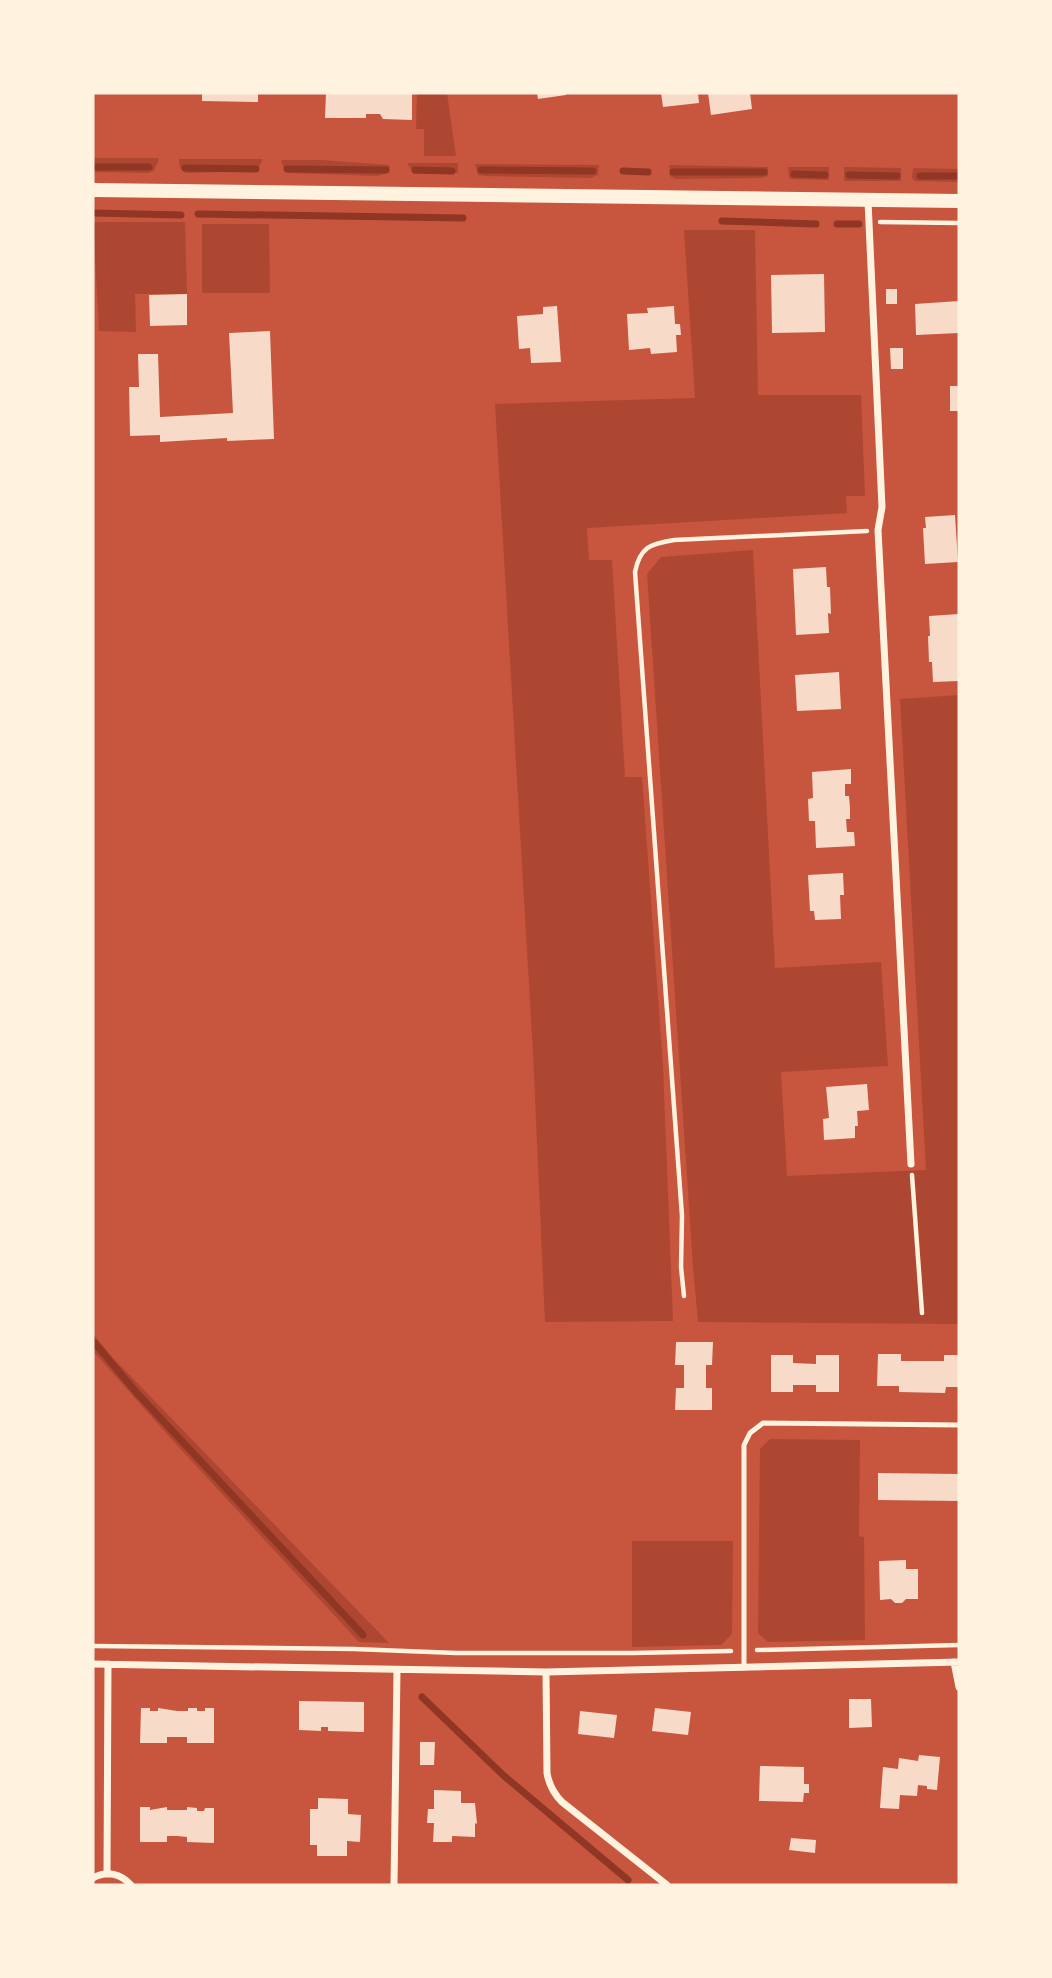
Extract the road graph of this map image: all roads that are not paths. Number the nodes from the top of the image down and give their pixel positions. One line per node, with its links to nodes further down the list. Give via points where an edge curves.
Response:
1 (93, 190): 2 (main road)
2 (868, 200): 3 (main road); 4 (street, via 882,507 878,530)
3 (959, 201)
4 (911, 1164)
5 (959, 1425): 9 (lane, via 763,1423 750,1433 744,1445)
6 (957, 1662): 9 (street); 12 (street)
7 (93, 1664): 8 (street)
8 (108, 1664): 10 (street); 13 (street)
9 (744, 1668): 11 (street)
10 (397, 1670): 11 (street); 16 (street)
11 (546, 1672): 17 (street, via 547,1773 554,1793)
12 (959, 1686)
13 (107, 1874): 14 (street); 15 (street)
14 (93, 1878)
15 (131, 1885)
16 (394, 1885)
17 (667, 1885)

